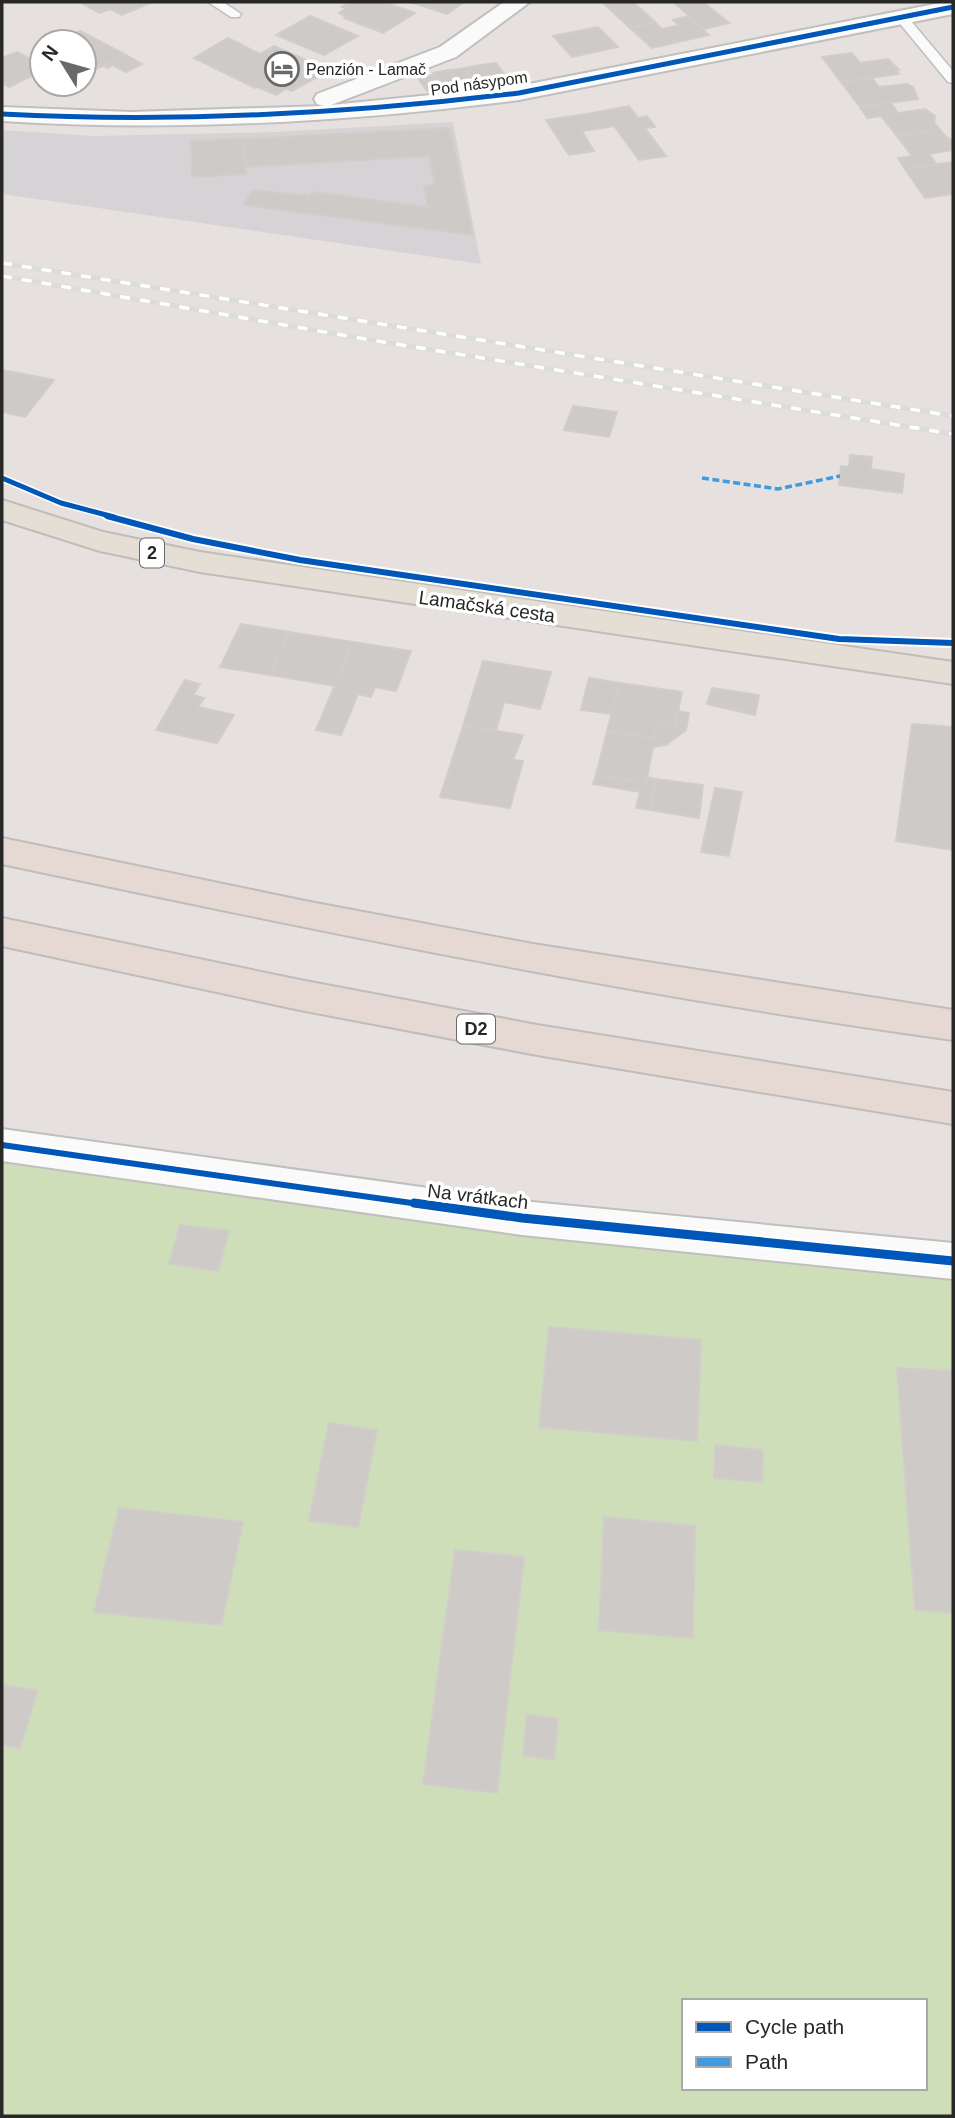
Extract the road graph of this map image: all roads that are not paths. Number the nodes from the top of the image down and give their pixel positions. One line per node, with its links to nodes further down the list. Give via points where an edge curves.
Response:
1 (214, 2): 4 (lane)
2 (519, 2): 8 (street, via 449,52)
3 (953, 7): 5 (street, Pod násypom)
4 (235, 14)
5 (901, 17): 6 (lane); 8 (street, Pod násypom, via 519,93)
6 (953, 79)
7 (2, 114): 8 (street, Pod násypom, via 167,121)
8 (275, 116)
9 (9, 517): 10 (main road, Lamačská cesta / 2, via 155,554 281,575)
10 (953, 673)
11 (2, 851): 13 (highway, via 520,956)
12 (2, 932): 14 (highway, D2, via 537,1040)
13 (953, 1026)
14 (953, 1108)
15 (2, 1145): 16 (street, Na vrátkach, via 509,1216)
16 (953, 1261)

